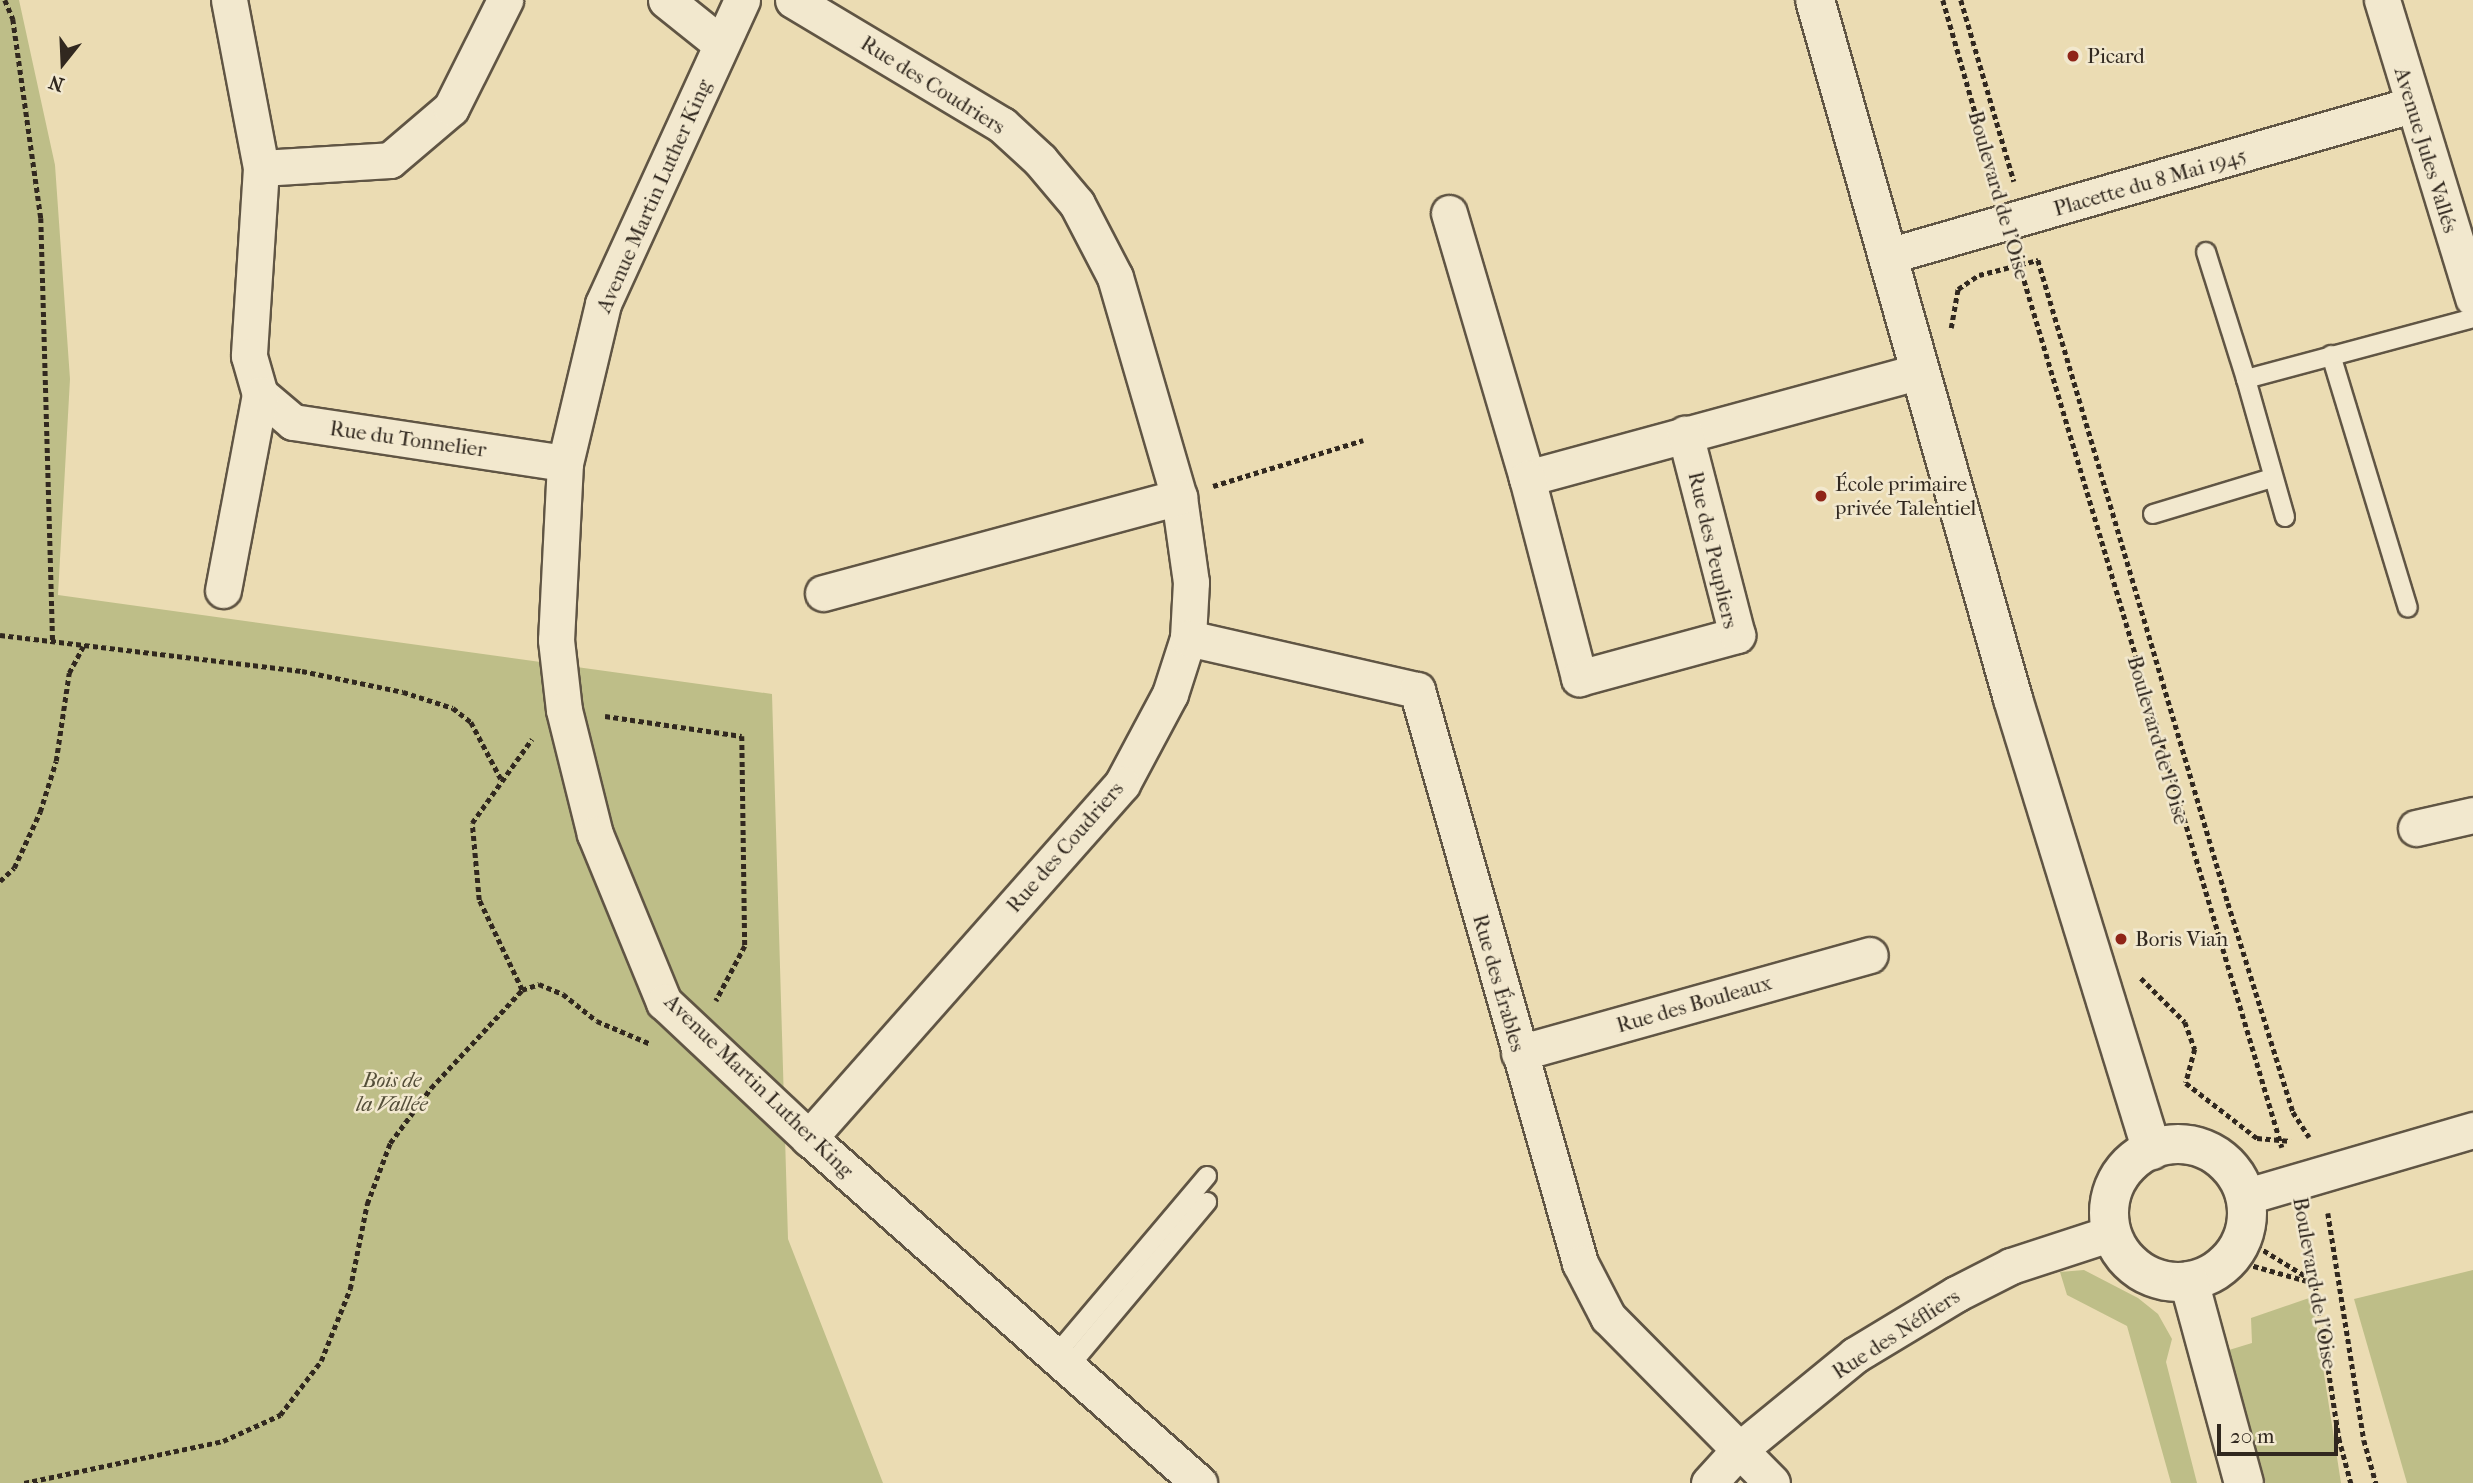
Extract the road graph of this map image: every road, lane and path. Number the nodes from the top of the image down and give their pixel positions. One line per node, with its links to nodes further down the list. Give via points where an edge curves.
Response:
1 (5, 0): 42 (path, via 13,19 41,218)
2 (229, 0): 13 (street)
3 (505, 0): 13 (street, via 451,108 390,160)
4 (666, 0): 11 (street)
5 (741, 0): 11 (street, Avenue Martin Luther King)
6 (793, 0): 34 (street, Rue des Coudriers, via 1002,125 1077,204 1115,277)
7 (1815, 0): 19 (main road)
8 (1943, 0): 16 (path, Boulevard de l'Oise)
9 (1961, 0): 14 (path, Boulevard de l'Oise)
10 (2382, 0): 12 (street, Avenue Jules Vallés)
11 (721, 44): 31 (street, Avenue Martin Luther King, via 603,304)
12 (2410, 105): 16 (street, Placette du 8 Mai 1945); 22 (street, Avenue Jules Vallés)
13 (261, 168): 28 (street, via 249,356)
14 (2015, 185)
15 (1449, 214): 32 (street, Rue des Peupliers)
16 (2007, 224): 19 (street, Placette du 8 Mai 1945); 21 (path, Boulevard de l'Oise)
17 (2035, 252): 20 (path, Boulevard de l'Oise)
18 (2206, 252): 27 (lane)
19 (1888, 257): 26 (main road)
20 (2038, 260): 21 (path); 57 (path, Boulevard de l'Oise, via 2293,1112 2313,1144)
21 (2020, 265): 24 (path, via 1979,275 1958,289); 57 (path, Boulevard de l'Oise)
22 (2473, 298)
23 (2473, 318): 25 (lane)
24 (1951, 336)
25 (2331, 355): 27 (lane); 39 (lane)
26 (1920, 371): 29 (street); 58 (main road, via 2014,699)
27 (2246, 379): 33 (lane)
28 (260, 394): 31 (street, Rue du Tonnelier, via 293,422); 37 (street)
29 (1685, 434): 32 (street); 32 (street, Rue des Peupliers, via 1737,635 1579,677)
30 (1363, 440): 34 (path)
31 (565, 463): 44 (street, Avenue Martin Luther King, via 556,640)
32 (1527, 478)
33 (2272, 478): 35 (lane); 36 (lane)
34 (1189, 493): 38 (street); 41 (street, Rue des Coudriers)
35 (2153, 514)
36 (2285, 517)
37 (223, 590)
38 (823, 593)
39 (2408, 608)
40 (0, 635): 42 (path)
41 (1188, 638): 54 (street, Rue des Érables, via 1417,690); 56 (street, Rue des Coudriers, via 1170,694 1122,784)
42 (53, 643): 43 (path)
43 (83, 647): 45 (path, via 302,671 403,692 453,708 471,722); 48 (path, via 69,673 56,761 40,812 14,868)
44 (564, 710): 45 (path, via 547,720); 52 (street, Avenue Martin Luther King, via 594,834 664,1002); 52 (path, via 742,736 745,946)
45 (501, 779): 51 (path, via 472,823 475,862 479,900)
46 (2473, 815): 47 (street)
47 (2416, 828)
48 (0, 881)
49 (1870, 955): 54 (street, Rue des Bouleaux)
50 (2139, 976): 57 (path, via 2185,1022 2195,1049 2186,1083 2257,1138)
51 (522, 990): 53 (path, via 539,984 563,993 597,1021); 70 (path, via 430,1088 390,1143 367,1204 351,1289 321,1362 280,1415 223,1441)
52 (698, 1034): 56 (street, Avenue Martin Luther King)
53 (660, 1047)
54 (1519, 1054): 69 (street, Rue des Érables, via 1580,1264 1608,1317)
55 (2473, 1130): 60 (street)
56 (809, 1138): 68 (street, Avenue Martin Luther King)
57 (2278, 1140): 60 (path, Boulevard de l'Oise)
58 (2152, 1150): 61 (main road, via 2182,1144 2204,1150 2228,1167); 64 (main road, via 2133,1161 2114,1189 2109,1212)
59 (1207, 1176): 68 (lane)
60 (2297, 1180): 61 (street); 67 (path, Boulevard de l'Oise)
61 (2244, 1197): 65 (main road)
62 (1207, 1202): 68 (lane)
63 (2327, 1202): 76 (path, Boulevard de l'Oise, via 2364,1440)
64 (2112, 1233): 66 (main road, via 2120,1252 2140,1271 2166,1281); 69 (street, Rue des Néfliers, via 2011,1266 1955,1294 1855,1355)
65 (2236, 1248): 66 (main road, via 2209,1274); 67 (path); 67 (path)
66 (2189, 1281): 74 (main road)
67 (2318, 1284): 75 (path, Boulevard de l'Oise, via 2339,1438)
68 (1060, 1363): 71 (street, Avenue Martin Luther King)
69 (1739, 1450): 72 (street, Rue des Néfliers); 73 (street, Rue des Érables)
70 (24, 1483)
71 (1199, 1483)
72 (1709, 1483)
73 (1772, 1483)
74 (2244, 1483)
75 (2351, 1483)
76 (2376, 1483)

